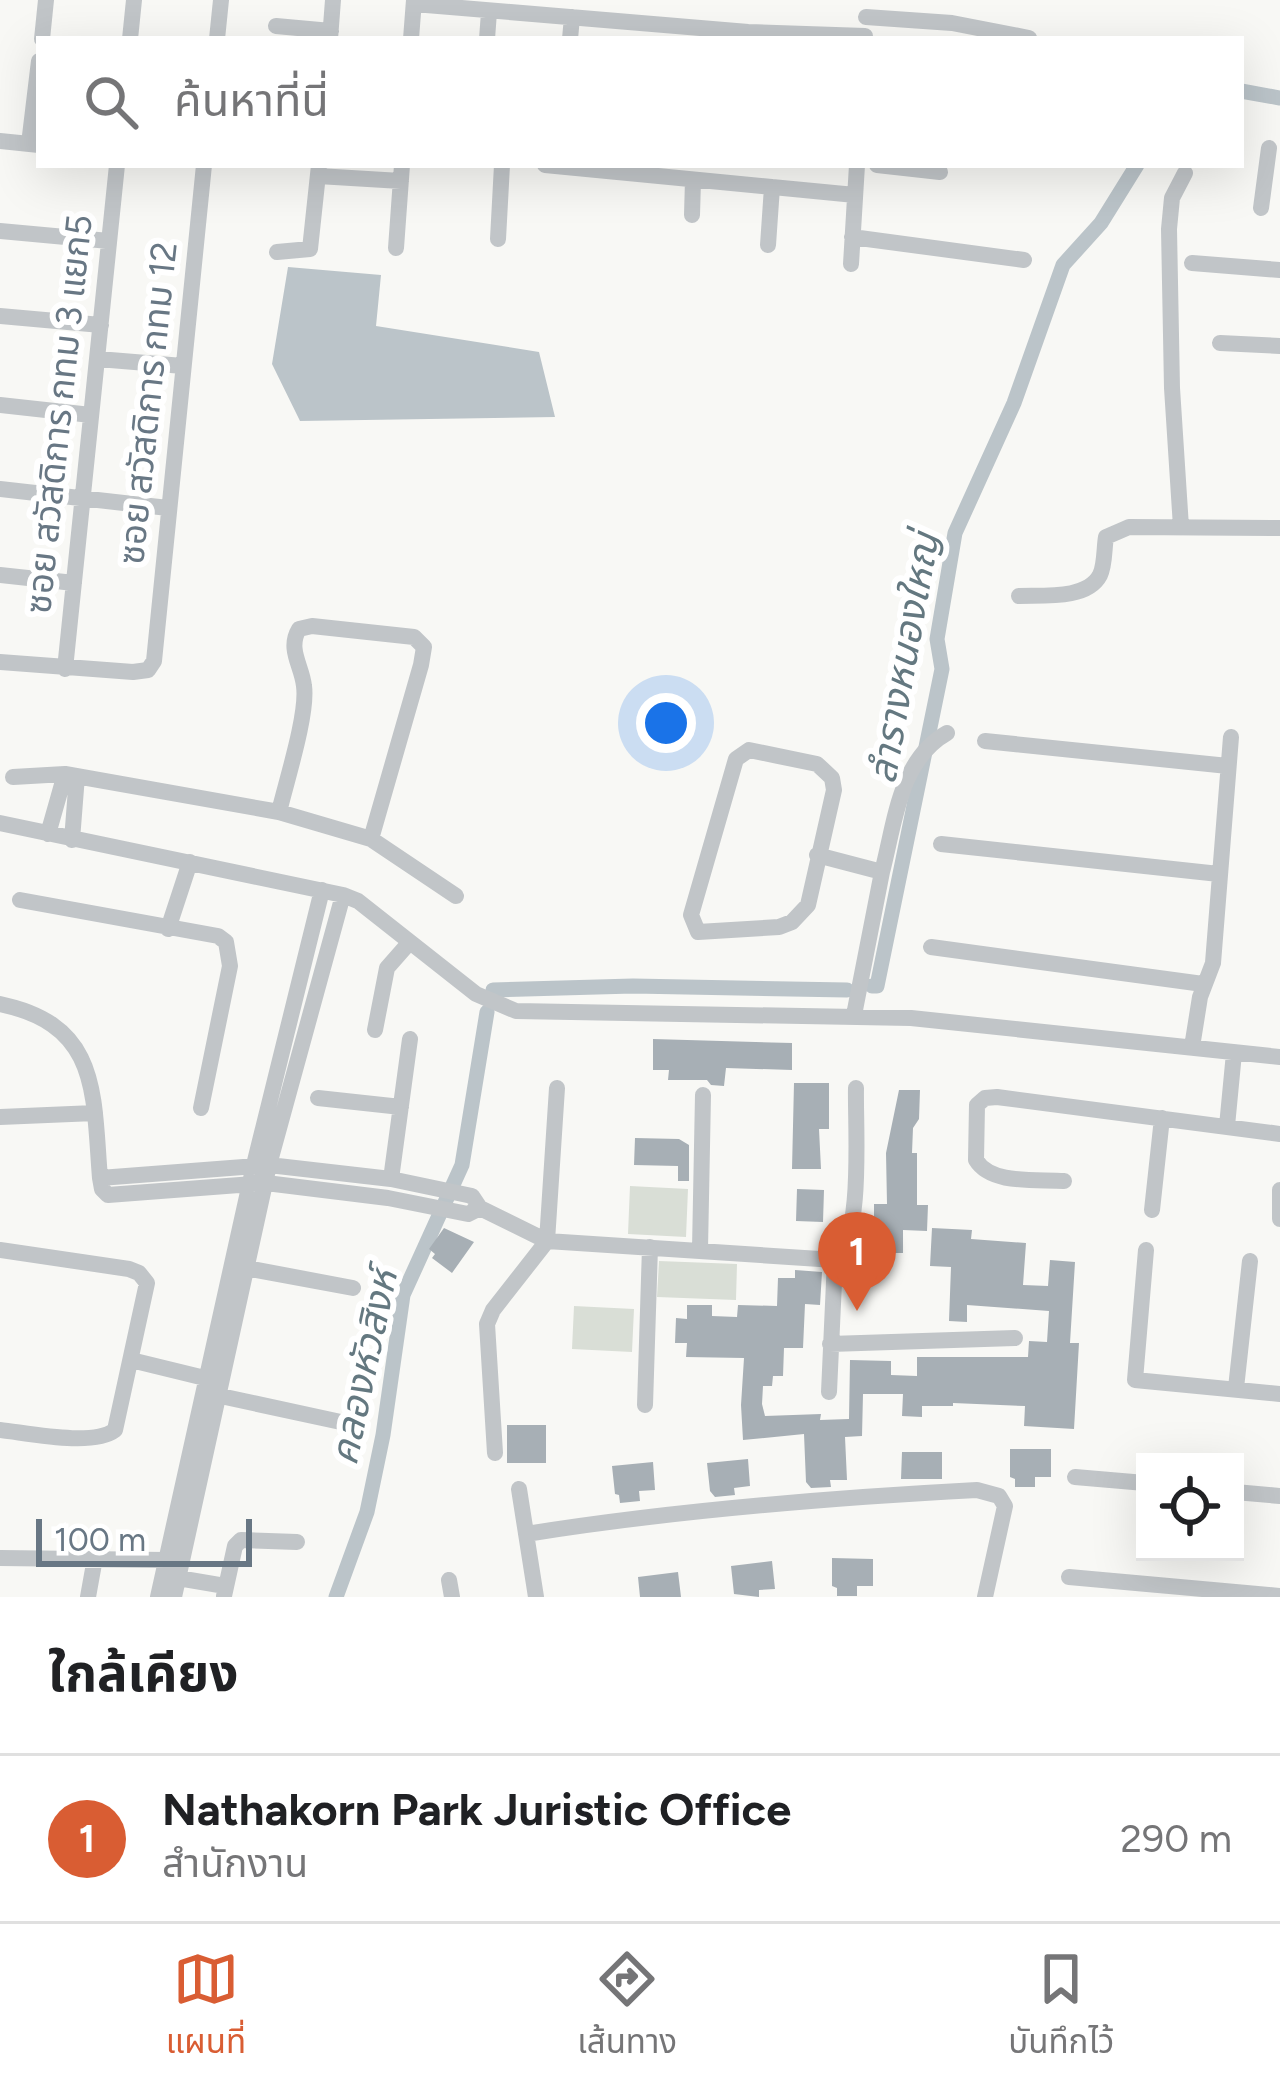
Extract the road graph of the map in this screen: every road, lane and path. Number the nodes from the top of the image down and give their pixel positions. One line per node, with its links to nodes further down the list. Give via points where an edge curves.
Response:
1 (46, 0): 11 (street)
2 (134, 0): 12 (street)
3 (221, 0): 13 (street)
4 (333, 0): 10 (street)
5 (414, 2): 6 (street); 14 (street)
6 (489, 11): 7 (street); 15 (street)
7 (572, 17): 8 (street, via 748,32); 16 (street)
8 (866, 23): 17 (street, via 952,23)
9 (277, 26): 10 (street)
10 (330, 35)
11 (41, 36)
12 (130, 36)
13 (217, 36)
14 (411, 36)
15 (487, 36)
16 (570, 36)
17 (1020, 36)
18 (36, 111): 20 (street)
19 (0, 141): 20 (street)
20 (34, 144)
21 (1269, 148): 35 (street)
22 (117, 168): 40 (street, ซอย สวัสดิการ กทม 3 แยก5)
23 (204, 168): 53 (street, ซอย สวัสดิการ กทม 12)
24 (502, 168): 39 (street)
25 (578, 168): 32 (street)
26 (857, 168): 34 (street)
27 (904, 168): 29 (street)
28 (319, 171): 30 (street); 43 (street, via 310,249)
29 (940, 172)
30 (402, 173): 42 (street)
31 (1185, 173): 59 (street, via 1169,229)
32 (694, 179): 33 (street); 36 (street)
33 (772, 187): 34 (street); 41 (street)
34 (855, 195): 38 (street)
35 (1268, 197)
36 (692, 215)
37 (0, 231): 40 (street)
38 (852, 237): 44 (street); 46 (street)
39 (498, 239)
40 (109, 241): 49 (street, ซอย สวัสดิการ กทม 3 แยก5)
41 (768, 245)
42 (396, 248)
43 (277, 252)
44 (1024, 260)
45 (1192, 263): 47 (street)
46 (851, 264)
47 (1280, 270)
48 (0, 316): 49 (street)
49 (101, 326): 52 (street, ซอย สวัสดิการ กทม 3 แยก5)
50 (1220, 343): 51 (street)
51 (1280, 346)
52 (98, 359): 53 (street); 55 (street, ซอย สวัสดิการ กทม 3 แยก5)
53 (183, 366): 58 (street, ซอย สวัสดิการ กทม 12)
54 (0, 405): 55 (street)
55 (92, 415): 57 (street, ซอย สวัสดิการ กทม 3 แยก5)
56 (0, 490): 57 (street)
57 (83, 498): 58 (street); 62 (street, ซอย สวัสดิการ กทม 3 แยก5)
58 (168, 508): 65 (street, ซอย สวัสดิการ กทม 12, via 158,649 148,670)
59 (1181, 527): 60 (street); 63 (street, via 1114,531 1088,588)
60 (1280, 528)
61 (0, 575): 62 (street)
62 (74, 583): 65 (street, ซอย สวัสดิการ กทม 3 แยก5)
63 (1019, 596)
64 (0, 662): 65 (street)
65 (65, 669)
66 (942, 736): 80 (street, via 909,772)
67 (1231, 737): 69 (street)
68 (985, 741): 69 (street)
69 (1228, 766): 81 (street)
70 (71, 775): 71 (street); 72 (street); 74 (street); 76 (street)
71 (14, 777)
72 (279, 812): 75 (street); 75 (street, via 304,697 293,639 299,629 414,637 424,647 421,665)
73 (0, 824): 74 (street)
74 (48, 834): 76 (street)
75 (371, 838): 84 (street)
76 (72, 840): 79 (street)
77 (941, 844): 81 (street)
78 (817, 855): 78 (street, via 833,790 827,770 749,750 736,759 693,926 698,932 792,922 808,905); 80 (street)
79 (190, 862): 82 (street); 86 (street)
80 (882, 872): 91 (street)
81 (1219, 874): 89 (street, via 1213,963)
82 (322, 890): 83 (street); 108 (street)
83 (343, 895): 87 (street); 108 (street)
84 (456, 896)
85 (20, 900): 86 (street)
86 (168, 929): 102 (street, via 218,936 230,956)
87 (409, 943): 91 (street, via 476,994 516,1011); 92 (street, via 388,968)
88 (931, 947): 89 (street)
89 (1203, 984): 94 (street)
90 (0, 1004): 103 (street, via 40,1016 69,1037 83,1056)
91 (854, 1016): 94 (street)
92 (375, 1030)
93 (410, 1039): 101 (street)
94 (1192, 1047): 95 (street)
95 (1234, 1053): 96 (street); 106 (street)
96 (1280, 1057)
97 (557, 1088): 115 (street)
98 (856, 1088): 120 (street, via 852,1226)
99 (703, 1095): 117 (street)
100 (319, 1098): 101 (street)
101 (401, 1107): 109 (street)
102 (201, 1108)
103 (95, 1113): 104 (street); 108 (street, via 104,1192)
104 (0, 1118)
105 (1162, 1118): 106 (street); 110 (street, via 997,1096 976,1105 980,1168); 113 (street)
106 (1227, 1126): 107 (street)
107 (1280, 1134)
108 (260, 1174): 109 (street); 112 (street); 122 (street); 127 (street)
109 (392, 1180): 112 (street)
110 (1064, 1181)
111 (1280, 1190): 114 (street)
112 (445, 1200): 115 (street, via 472,1196 480,1208)
113 (1152, 1210)
114 (1280, 1219)
115 (547, 1241): 116 (street); 134 (street, via 487,1324)
116 (650, 1247): 117 (street); 131 (street)
117 (700, 1249): 120 (street)
118 (0, 1250): 126 (street, via 139,1273 146,1298)
119 (1146, 1250): 128 (street, via 1135,1380)
120 (835, 1260): 125 (street)
121 (1250, 1262): 128 (street)
122 (246, 1268): 123 (street); 127 (street)
123 (353, 1288)
124 (1015, 1339): 125 (street)
125 (830, 1344): 129 (street)
126 (130, 1360): 127 (street); 133 (street, via 107,1436)
127 (214, 1385): 132 (street); 144 (street); 146 (street)
128 (1236, 1388): 130 (street)
129 (829, 1392)
130 (1280, 1394)
131 (645, 1405)
132 (350, 1424)
133 (0, 1430)
134 (495, 1453)
135 (1075, 1477): 136 (street)
136 (1136, 1483)
137 (519, 1489): 140 (street)
138 (1244, 1493): 139 (street)
139 (1280, 1496)
140 (526, 1534): 151 (street); 152 (street, via 819,1498 977,1490 1005,1506)
141 (297, 1542): 147 (street, via 241,1540)
142 (0, 1558): 143 (street)
143 (95, 1558): 144 (street); 149 (street)
144 (165, 1560): 146 (street); 150 (street)
145 (1069, 1577): 148 (street)
146 (176, 1587): 147 (street)
147 (225, 1591)
148 (1280, 1596)
149 (88, 1597)
150 (158, 1597)
151 (536, 1597)
152 (985, 1597)

